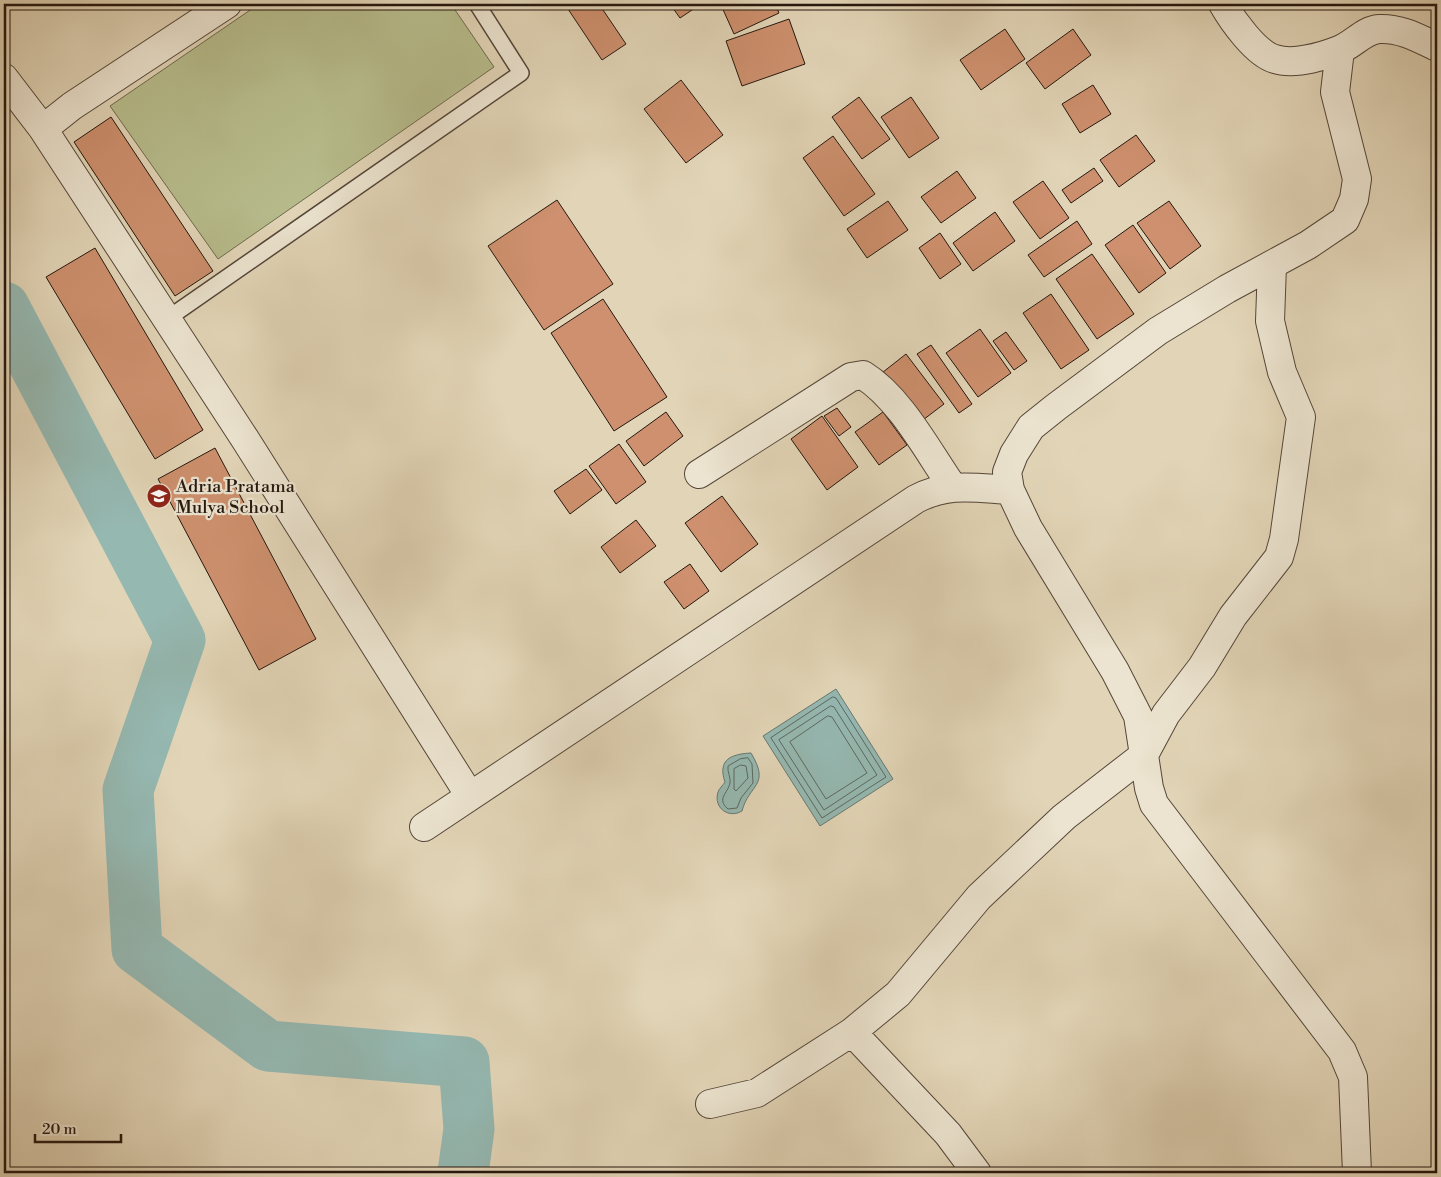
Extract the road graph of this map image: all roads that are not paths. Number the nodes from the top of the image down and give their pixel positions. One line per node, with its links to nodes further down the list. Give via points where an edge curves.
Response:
1 (227, 4): 7 (street, via 72,106)
2 (477, 4): 9 (lane, via 521,73)
3 (1223, 4): 5 (street, via 1236,26 1274,59 1297,60)
4 (1437, 47): 5 (street, via 1403,31 1378,29 1358,37)
5 (1340, 50): 8 (street, via 1335,92 1357,179 1354,199 1345,220)
6 (4, 78): 7 (street)
7 (43, 129): 9 (street)
8 (1272, 265): 12 (street, via 1158,331 1031,427 1007,472); 13 (street, via 1270,321 1282,372 1301,417 1284,539 1279,557 1166,714)
9 (167, 319): 14 (street)
10 (699, 474): 11 (street, via 850,377 863,375 874,382 903,415)
11 (952, 486): 12 (street); 14 (street, via 933,490 916,499)
12 (1010, 490): 13 (street, via 1028,528 1115,671 1138,716)
13 (1144, 754): 16 (street, via 1064,817 979,896 898,994); 19 (street, via 1154,804 1342,1051 1352,1077)
14 (470, 796): 15 (street)
15 (424, 826)
16 (852, 1032): 17 (street, via 757,1094); 18 (street, via 948,1134)
17 (710, 1104)
18 (977, 1173)
19 (1357, 1173)

